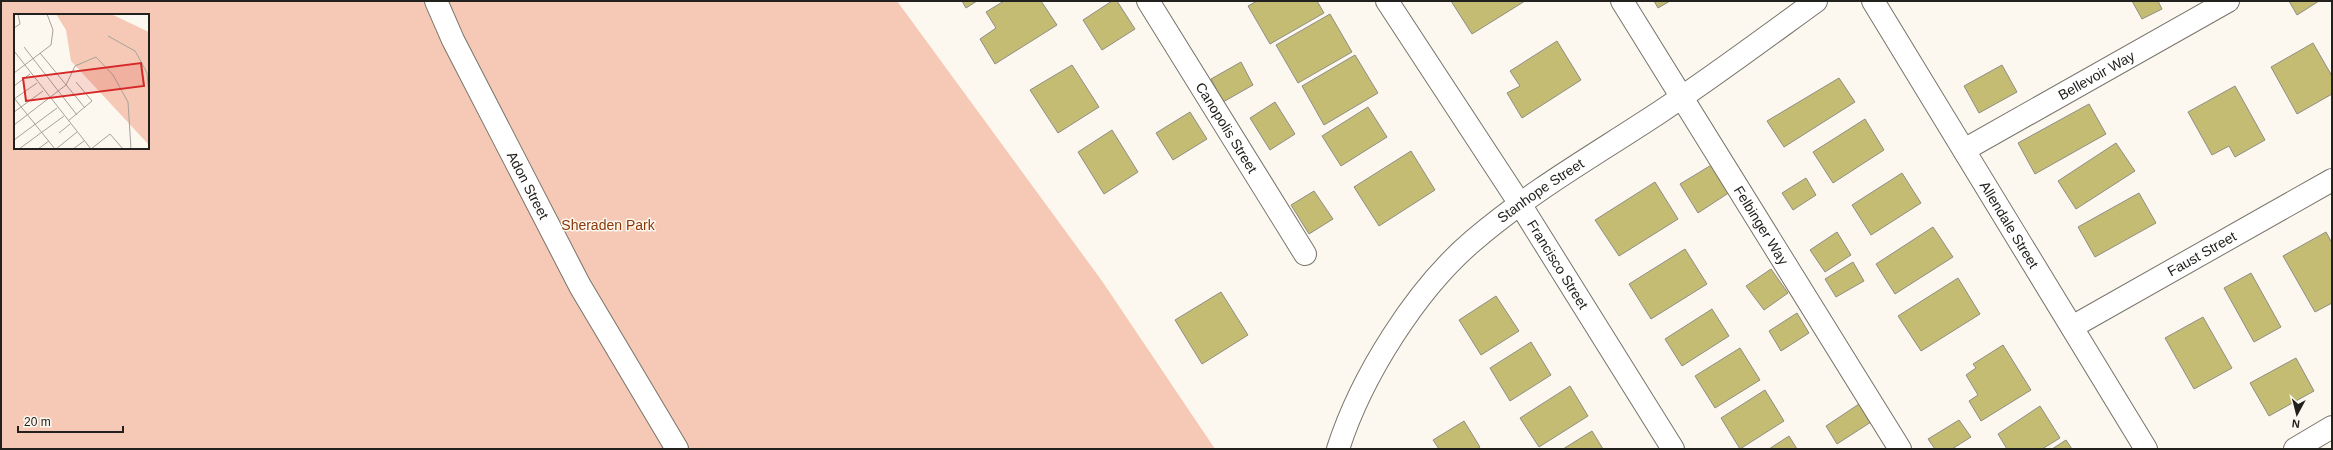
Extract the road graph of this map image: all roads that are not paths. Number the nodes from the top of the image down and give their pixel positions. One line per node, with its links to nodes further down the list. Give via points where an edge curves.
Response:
1 (436, 1): 15 (street, Adon Street, via 453,40 580,286)
2 (1148, 1): 12 (street, Canopolis Street)
3 (1387, 1): 11 (street, Francisco Street)
4 (1622, 1): 8 (street, Felbinger Way)
5 (1816, 1): 8 (street, Stanhope Street)
6 (1873, 1): 9 (street, Allendale Street)
7 (2228, 1): 9 (street, Bellevoir Way)
8 (1683, 97): 11 (street, Stanhope Street); 18 (street, Felbinger Way)
9 (1964, 150): 13 (street, Allendale Street)
10 (2332, 180): 13 (street, Faust Street)
11 (1520, 204): 16 (street, Stanhope Street, via 1474,240 1432,281 1363,386); 17 (street, Francisco Street)
12 (1305, 254)
13 (2072, 327): 19 (street, Allendale Street)
14 (2332, 427): 20 (street)
15 (677, 449)
16 (1338, 449)
17 (1673, 449)
18 (1900, 449)
19 (2146, 449)
20 (2294, 449)

